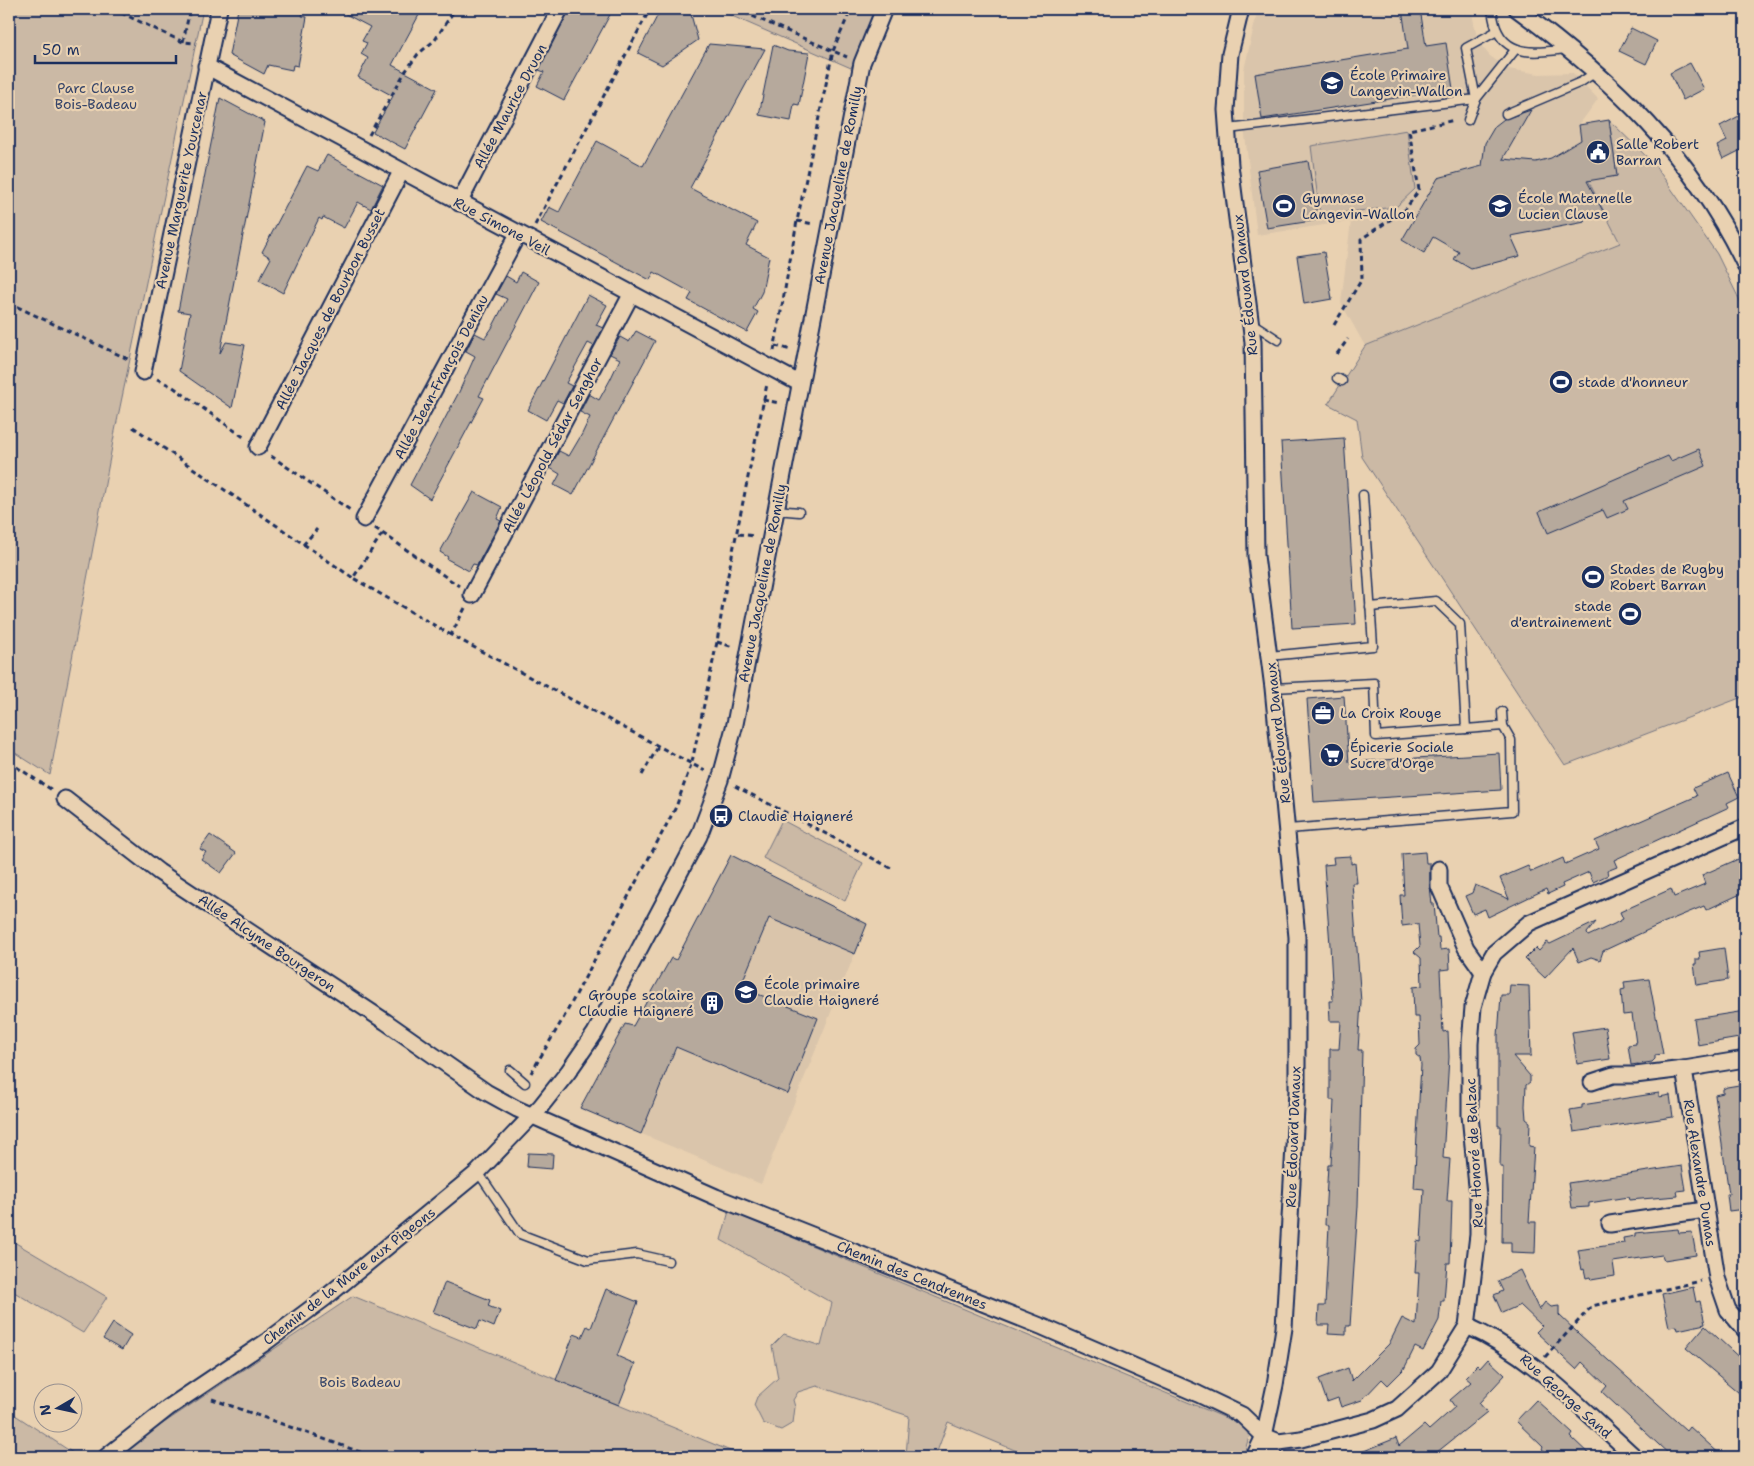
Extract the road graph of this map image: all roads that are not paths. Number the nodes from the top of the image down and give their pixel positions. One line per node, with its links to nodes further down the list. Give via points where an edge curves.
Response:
1 (218, 9): 10 (street, Avenue Marguerite Yourcenar)
2 (560, 9): 17 (street, Allée Maurice Druon)
3 (884, 9): 24 (street, Avenue Jacqueline de Romilly, via 862,63)
4 (1241, 9): 15 (street, Rue Édouard Danaux, via 1230,54 1226,110)
5 (1492, 9): 7 (lane)
6 (1517, 9): 8 (street)
7 (1497, 31): 9 (lane); 12 (lane, via 1465,44)
8 (1569, 49): 9 (lane, via 1546,52); 11 (street)
9 (1515, 50): 12 (lane)
10 (206, 66): 16 (street, Rue Simone Veil); 23 (street, Avenue Marguerite Yourcenar)
11 (1596, 72): 13 (lane, via 1581,82); 19 (street, via 1668,144 1712,205)
12 (1476, 99): 14 (lane); 15 (lane)
13 (1506, 114)
14 (1468, 120)
15 (1228, 129): 21 (street, Rue Édouard Danaux)
16 (401, 172): 17 (street, Rue Simone Veil); 25 (street, Allée Jacques de Bourbon Busset)
17 (459, 202): 18 (street, Rue Simone Veil)
18 (523, 237): 20 (street, Rue Simone Veil); 29 (street, Allée Jean-François Deniau)
19 (1745, 265)
20 (632, 294): 24 (street, Rue Simone Veil); 30 (street, Allée Léopold Sédar Senghor)
21 (1252, 323): 22 (lane); 32 (street, Rue Édouard Danaux, via 1256,556)
22 (1278, 340)
23 (144, 369)
24 (799, 383): 27 (street, Avenue Jacqueline de Romilly)
25 (258, 447)
26 (1363, 495): 31 (lane)
27 (776, 510): 28 (lane); 47 (street, Avenue Jacqueline de Romilly, via 735,724 720,780 699,836 595,1033 568,1072)
28 (800, 512)
29 (364, 519)
30 (472, 595)
31 (1370, 607): 32 (lane, via 1373,646); 36 (lane, via 1436,601 1460,624)
32 (1269, 656): 33 (street, Rue Édouard Danaux)
33 (1273, 688): 36 (lane, via 1374,683 1376,736); 39 (street, Rue Édouard Danaux)
34 (1502, 712): 35 (lane)
35 (1503, 726): 36 (lane); 39 (lane, via 1511,740 1512,811)
36 (1466, 729)
37 (65, 798): 47 (street, Allée Alcyme Bourgeron, via 159,872 486,1092)
38 (1745, 828): 41 (street, Rue Honoré de Balzac, via 1529,924 1494,953)
39 (1288, 829): 54 (street, Rue Édouard Danaux, via 1297,937 1297,1091 1284,1328)
40 (1439, 869): 41 (street, via 1438,886 1466,948)
41 (1483, 972): 52 (street, Rue Honoré de Balzac, via 1473,1007 1470,1044 1470,1115 1478,1196 1478,1234)
42 (1745, 1059): 43 (street)
43 (1684, 1069): 45 (street, via 1613,1075); 49 (street, Rue Alexandre Dumas)
44 (510, 1070): 46 (lane)
45 (1592, 1082)
46 (525, 1083)
47 (531, 1115): 48 (street, Chemin de la Mare aux Pigeons); 54 (street, Chemin des Cendrennes, via 716,1197 1043,1327 1198,1394 1242,1415)
48 (478, 1172): 51 (lane, via 520,1234 588,1260 637,1254); 55 (street, Chemin de la Mare aux Pigeons, via 325,1298 168,1408)
49 (1705, 1210): 50 (street); 53 (street, Rue Alexandre Dumas, via 1716,1278 1728,1310)
50 (1610, 1224)
51 (668, 1261)
52 (1467, 1326): 54 (street, Rue Honoré de Balzac, via 1439,1372 1397,1409 1373,1420 1301,1439 1279,1442); 58 (street, Rue George Sand, via 1493,1337 1536,1367)
53 (1745, 1330)
54 (1264, 1436): 56 (street, Rue Édouard Danaux); 57 (street, Chemin des Cendrennes)
55 (106, 1457)
56 (1254, 1457)
57 (1274, 1457)
58 (1635, 1457)

